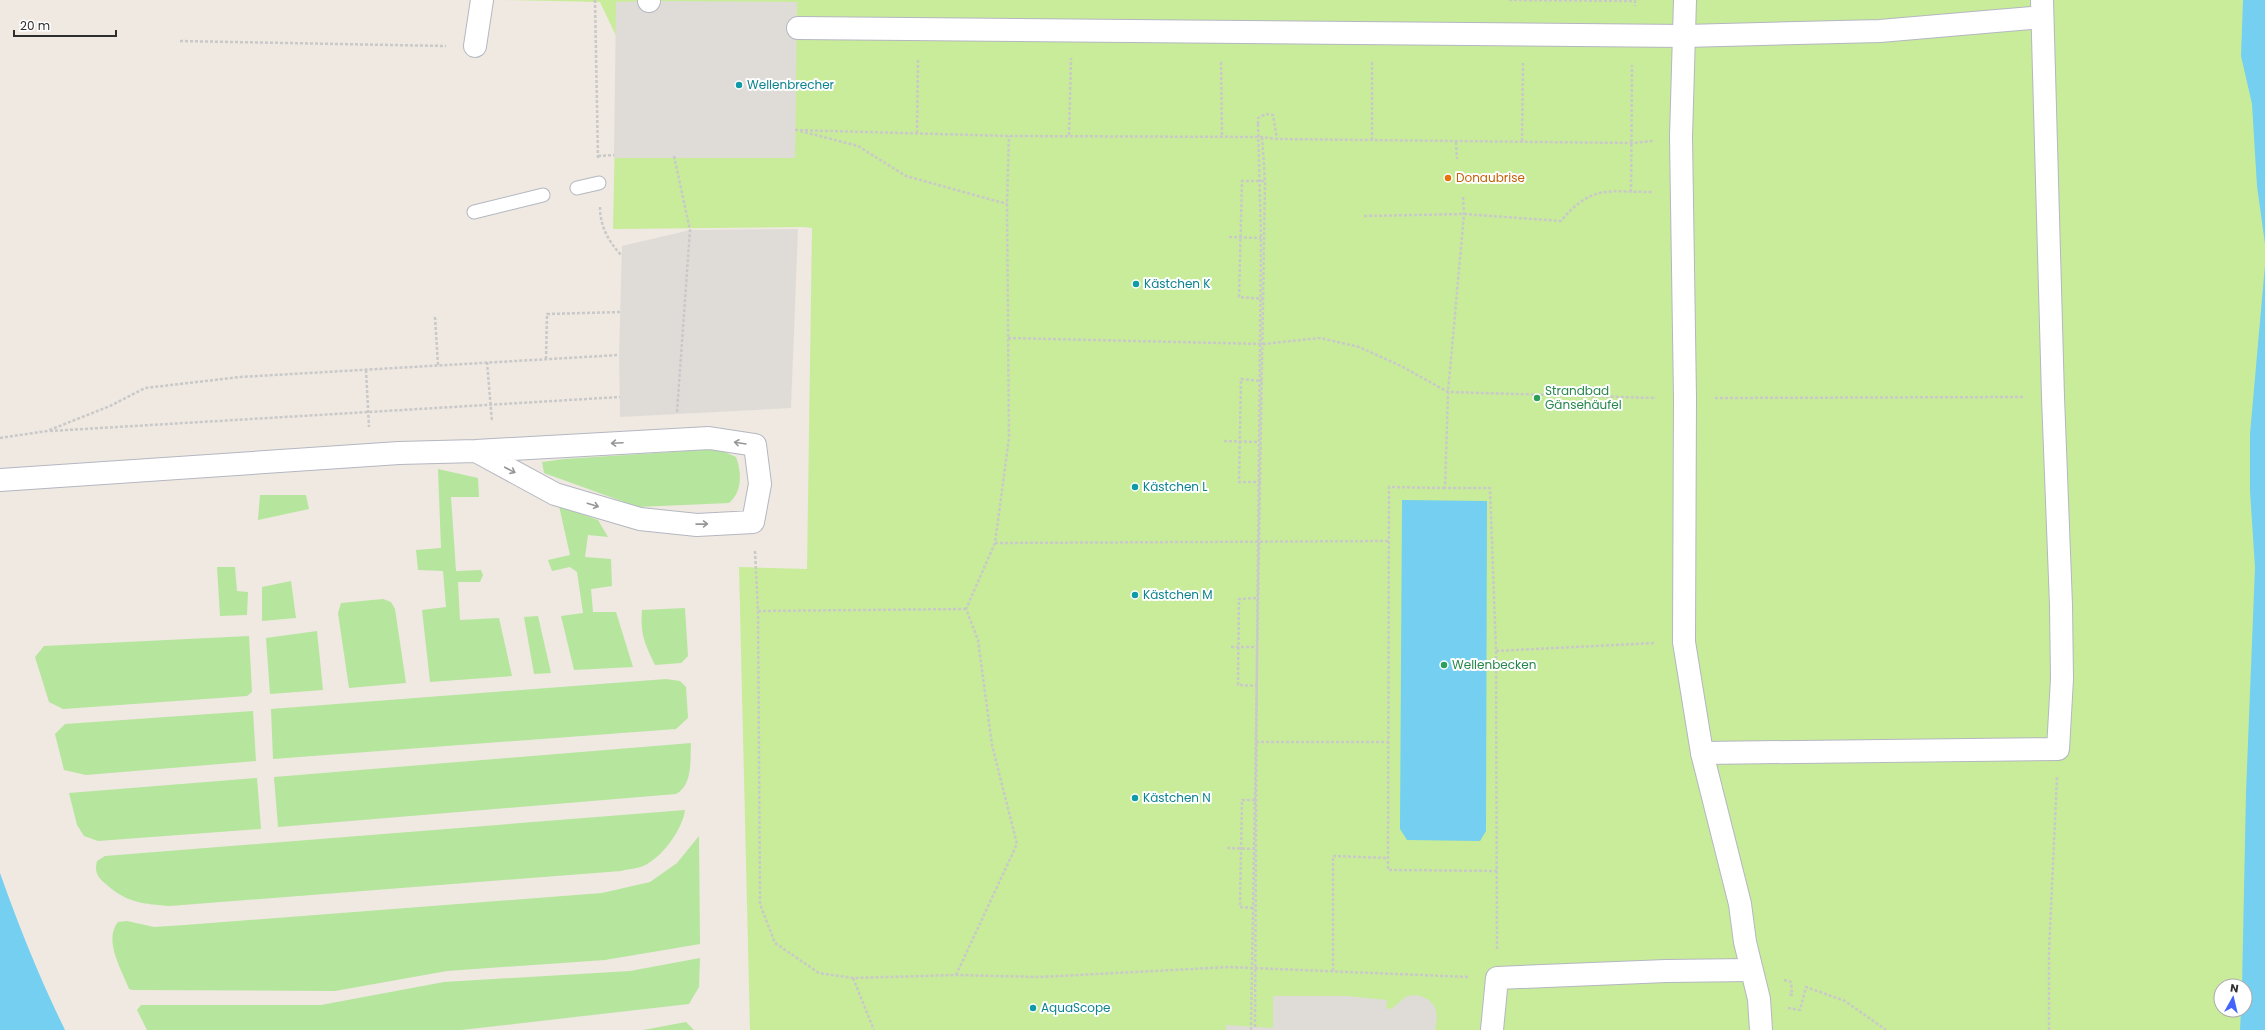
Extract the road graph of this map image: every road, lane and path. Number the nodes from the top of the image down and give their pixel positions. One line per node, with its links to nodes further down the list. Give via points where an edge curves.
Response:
1 (482, 0): 16 (street)
2 (595, 0): 29 (path)
3 (1509, 0): 4 (path)
4 (1521, 0): 12 (path); 13 (path, via 1635,1)
5 (1685, 0): 14 (street)
6 (2042, 9): 14 (street, via 1880,31); 60 (street)
7 (798, 28): 8 (street)
8 (918, 29): 9 (street); 17 (path)
9 (1072, 30): 10 (street); 18 (path)
10 (1221, 32): 11 (street); 21 (path)
11 (1372, 33): 12 (street); 24 (path)
12 (1523, 35): 13 (street); 25 (path)
13 (1632, 36): 14 (street); 27 (path)
14 (1685, 36): 22 (street)
15 (180, 42): 16 (path)
16 (475, 46)
17 (916, 134): 19 (path); 39 (path, via 796,130 858,146 906,176)
18 (1070, 135): 19 (path); 21 (path)
19 (1009, 136): 39 (path)
20 (1262, 136): 21 (path); 23 (path); 32 (path)
21 (1222, 137)
22 (1681, 137): 27 (path); 36 (street)
23 (1277, 138): 24 (path); 45 (path, bridge, via 1273,115 1266,114 1258,118)
24 (1372, 140): 26 (path)
25 (1522, 141): 26 (path); 27 (path)
26 (1456, 142): 31 (path)
27 (1632, 143): 35 (path)
28 (614, 155): 29 (path)
29 (598, 156): 33 (path)
30 (674, 156): 66 (path, via 690,230 677,414)
31 (1457, 159)
32 (1265, 181): 44 (path, via 1242,181); 47 (path)
33 (599, 183): 34 (lane); 46 (path, via 600,218 610,243)
34 (577, 188)
35 (1631, 192): 36 (path); 41 (path, via 1597,192 1575,204 1561,221)
36 (1681, 192): 61 (street)
37 (543, 195): 40 (lane)
38 (1463, 197): 41 (path)
39 (1007, 204): 50 (path)
40 (474, 212)
41 (1464, 214): 42 (path); 58 (path)
42 (1364, 216)
43 (1229, 237): 44 (path, bridge)
44 (1241, 238): 45 (path, bridge); 47 (path, via 1239,297)
45 (1261, 238): 69 (path, bridge)
46 (622, 256)
47 (1264, 299): 51 (path)
48 (621, 312): 53 (path, via 547,314)
49 (435, 317): 55 (path)
50 (1008, 338): 51 (path); 78 (path, via 1009,438)
51 (1263, 344): 57 (path); 58 (path, via 1320,338 1359,347)
52 (619, 355): 53 (path)
53 (546, 359): 54 (path)
54 (487, 362): 55 (path); 62 (path)
55 (438, 365): 56 (path)
56 (366, 370): 63 (path); 64 (path, via 240,377 145,388 110,406)
57 (1262, 381): 68 (path, via 1240,379); 73 (path)
58 (1448, 392): 61 (path); 74 (path)
59 (620, 397): 62 (path)
60 (2052, 397): 61 (path); 90 (street, via 2061,604 2062,679)
61 (1685, 398): 82 (street)
62 (490, 404): 63 (path); 70 (path)
63 (368, 411): 64 (path); 71 (path)
64 (47, 431): 65 (path)
65 (0, 438)
66 (678, 440): 70 (street, one-way to 70); 75 (street, one-way to 66, via 760,484 755,445 709,438)
67 (1224, 441): 68 (path, bridge)
68 (1239, 441): 69 (path, bridge); 73 (path, via 1239,482)
69 (1259, 442): 84 (path, bridge)
70 (485, 451): 71 (street); 75 (street, one-way to 75, via 555,494 640,519 697,525)
71 (371, 455): 72 (street)
72 (0, 480)
73 (1261, 482): 76 (path)
74 (1445, 488): 77 (path, via 1389,487); 86 (path, via 1490,488)
75 (753, 522): 81 (path)
76 (1260, 540): 77 (path); 78 (path); 79 (path)
77 (1389, 541): 89 (path)
78 (995, 542): 80 (path)
79 (1258, 598): 85 (path, via 1239,599); 87 (path)
80 (966, 609): 81 (path); 102 (path, via 978,640 992,745 1017,844)
81 (758, 611): 103 (path, via 760,904 775,943 819,974)
82 (1684, 642): 86 (path); 91 (street)
83 (1231, 647): 85 (path, bridge)
84 (1257, 647): 85 (path, bridge); 95 (path, bridge)
85 (1239, 648): 87 (path, via 1238,685)
86 (1496, 651): 97 (path)
87 (1258, 686): 88 (path)
88 (1256, 742): 89 (path); 92 (path)
89 (1390, 742): 96 (path)
90 (2058, 749): 91 (street); 113 (path, via 2049,951)
91 (1702, 753): 100 (street, via 1740,904)
92 (1255, 800): 94 (path, via 1242,800); 98 (path)
93 (1227, 848): 94 (path, bridge)
94 (1241, 849): 95 (path, bridge); 98 (path, via 1240,906)
95 (1256, 849): 107 (path, bridge)
96 (1388, 858): 97 (path, via 1388,870); 101 (path, via 1333,856)
97 (1498, 871): 104 (path)
98 (1253, 908): 99 (path)
99 (1251, 967): 101 (path); 102 (path, via 1040,976); 109 (path)
100 (1751, 970): 104 (street); 105 (path, via 1791,982 1792,995); 111 (street, via 1759,1000)
101 (1333, 971): 104 (path)
102 (956, 975): 103 (path)
103 (853, 978): 108 (path)
104 (1497, 978): 110 (street)
105 (1785, 994)
106 (1784, 1007): 112 (path, via 1800,1010 1806,987 1845,1001)
107 (1255, 1027)
108 (874, 1030)
109 (1251, 1030)
110 (1492, 1030)
111 (1761, 1030)
112 (1886, 1030)
113 (2049, 1030)

